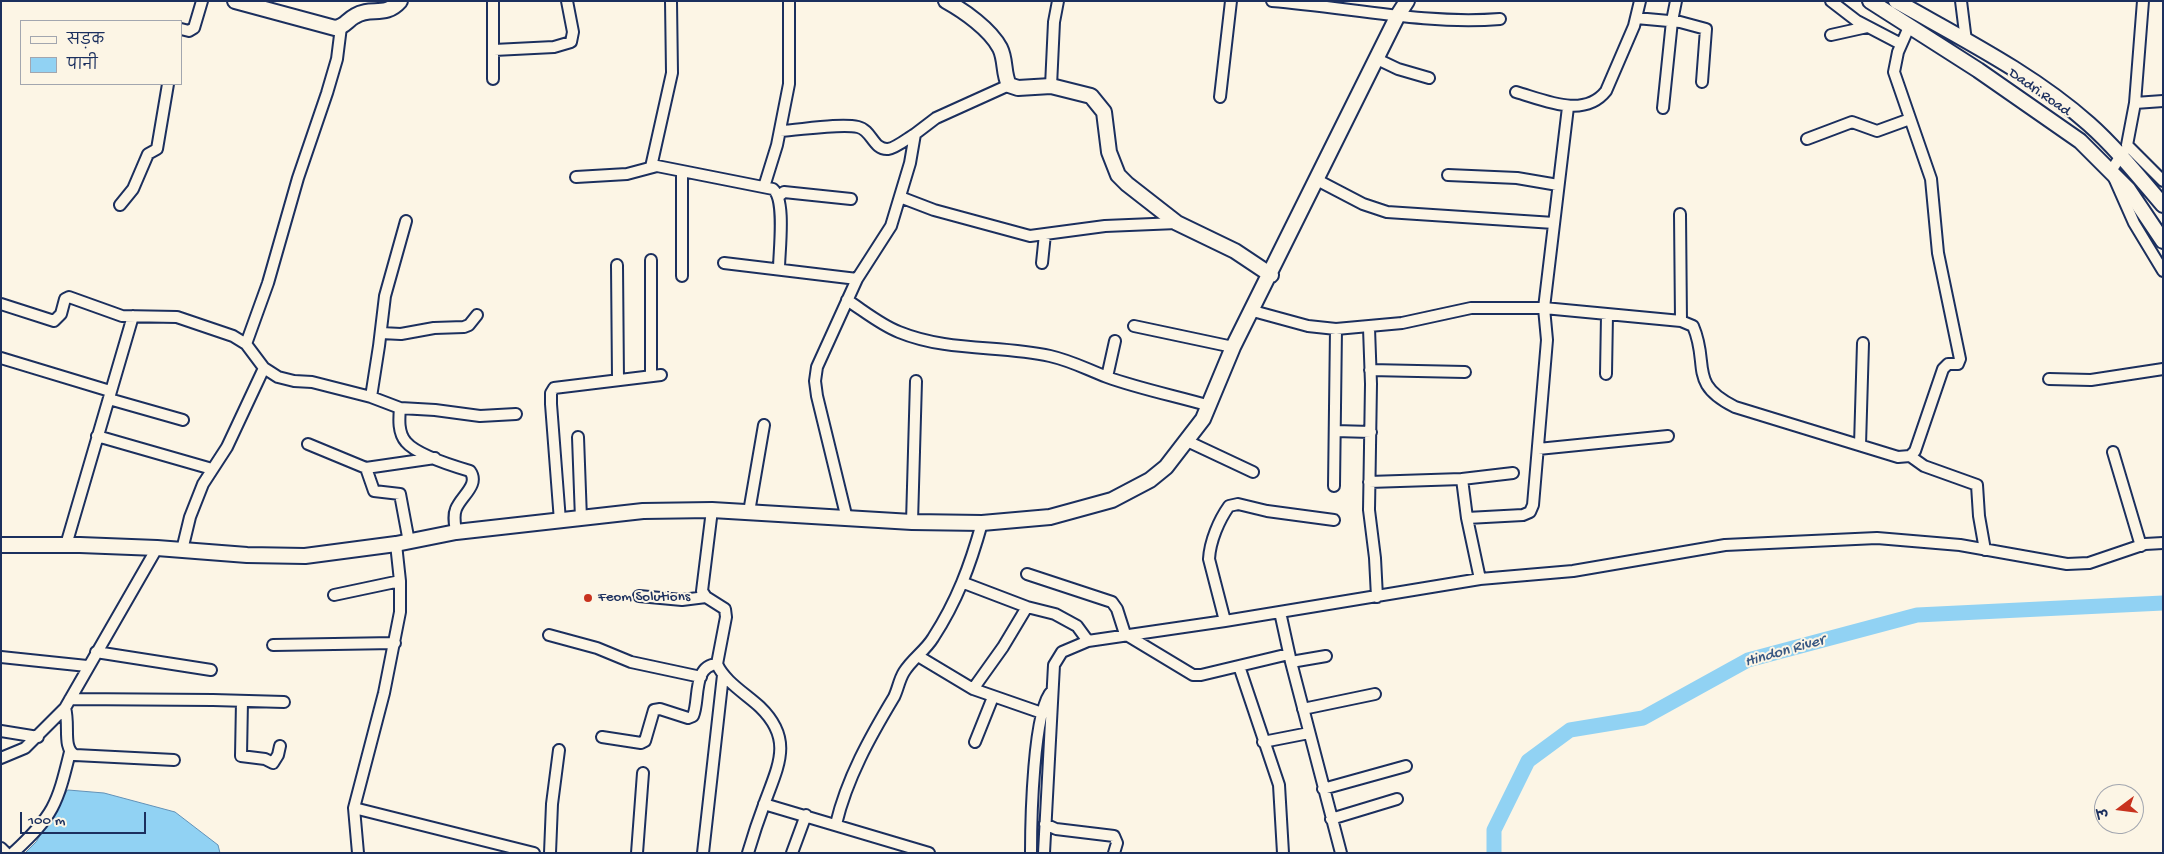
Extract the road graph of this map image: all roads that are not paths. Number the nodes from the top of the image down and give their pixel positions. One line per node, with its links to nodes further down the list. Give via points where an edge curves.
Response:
1 (202, 1): 28 (street, via 194,28 190,31)
2 (235, 1): 20 (street)
3 (400, 1): 25 (street, via 386,12 355,16)
4 (493, 1): 32 (street)
5 (567, 1): 32 (street, via 573,32 571,42 554,47)
6 (671, 1): 51 (street, via 672,73)
7 (789, 1): 47 (street, via 789,84)
8 (946, 1): 38 (street, via 999,47)
9 (1058, 1): 39 (street)
10 (1231, 1): 41 (street)
11 (1272, 1): 21 (street)
12 (1407, 1): 21 (street)
13 (1640, 1): 22 (street)
14 (1676, 1): 24 (street)
15 (1831, 1): 26 (street)
16 (1870, 1): 27 (street, Dadri Road)
17 (1896, 1): 30 (street, Dadri Road)
18 (1961, 1): 30 (street)
19 (2143, 1): 43 (street)
20 (258, 4): 25 (street, via 334,28)
21 (1398, 15): 23 (street, via 1440,21); 33 (street)
22 (1636, 18): 24 (street); 44 (street, via 1606,91 1594,103)
23 (1500, 19)
24 (1672, 21): 36 (street, via 1706,30); 45 (street)
25 (342, 27): 94 (street, via 327,93)
26 (1867, 27): 29 (street); 31 (street)
27 (1909, 27): 31 (street); 53 (street, Dadri Road, via 2080,140)
28 (182, 29)
29 (1831, 35)
30 (1966, 41): 50 (street, Dadri Road, via 2018,71)
31 (1901, 44): 46 (street, via 1894,72)
32 (494, 50): 35 (street)
33 (1377, 59): 34 (street); 56 (street)
34 (1429, 78)
35 (493, 80)
36 (1702, 82)
37 (168, 85): 63 (street, via 157,149 148,154 133,189)
38 (1009, 86): 39 (street); 48 (street, via 936,118)
39 (1051, 86): 67 (street, via 1091,96 1097,101 1104,112 1108,152 1118,175)
40 (1516, 92): 44 (street)
41 (1220, 97)
42 (2163, 102): 43 (street)
43 (2135, 103): 50 (street)
44 (1568, 106): 58 (street)
45 (1663, 108)
46 (1910, 119): 49 (street, via 1877,131 1852,122); 123 (street, via 1931,179 1938,253 1960,359 1958,364 1948,364 1943,369 1915,451)
47 (780, 131): 48 (street, via 859,127 871,135 874,143 889,149); 59 (street)
48 (915, 134): 61 (street)
49 (1807, 139)
50 (2124, 151): 53 (street); 57 (street); 64 (street, Dadri Road)
51 (651, 167): 52 (street); 55 (street, via 628,174)
52 (682, 171): 59 (street); 78 (street)
53 (2112, 171): 70 (street, Dadri Road); 76 (street, via 2134,223)
54 (1448, 175): 58 (street, via 1517,178)
55 (576, 177)
56 (1317, 180): 68 (street, via 1369,207 1387,212); 77 (street)
57 (2163, 181)
58 (1558, 185): 68 (street)
59 (764, 186): 60 (street)
60 (779, 196): 62 (street, via 784,192); 75 (street)
61 (900, 197): 69 (street, via 1020,234); 79 (street, via 891,226)
62 (851, 199)
63 (120, 205)
64 (2163, 206)
65 (1680, 214): 87 (street)
66 (406, 222): 91 (street, via 385,296)
67 (1177, 223): 69 (street); 77 (street, via 1235,251)
68 (1554, 223): 82 (street)
69 (1045, 234): 73 (street)
70 (2163, 240)
71 (651, 260): 104 (street, via 656,375)
72 (724, 263): 75 (street)
73 (1042, 263)
74 (617, 265): 104 (street)
75 (779, 269): 79 (street)
76 (2163, 271)
77 (1271, 275): 83 (street)
78 (682, 276)
79 (858, 279): 80 (street)
80 (848, 300): 102 (street, via 883,324 911,337 968,348 1022,350 1081,364); 136 (street, via 822,354 815,381)
81 (1, 304): 85 (street, via 54,321 69,297 112,313)
82 (1544, 308): 86 (street); 89 (street, via 1471,308 1402,324); 121 (street, via 1547,340)
83 (1252, 311): 90 (street, via 1308,326); 95 (street)
84 (477, 315): 91 (street, via 464,327)
85 (134, 316): 94 (street, via 164,315 186,319); 106 (street)
86 (1607, 316): 87 (street); 101 (street)
87 (1680, 321): 120 (street, via 1693,326 1705,382 1718,398 1735,407)
88 (1134, 326): 95 (street)
89 (1368, 328): 90 (street); 98 (street)
90 (1336, 329): 113 (street)
91 (381, 333): 107 (street)
92 (1115, 341): 102 (street)
93 (1864, 342): 120 (street)
94 (246, 344): 97 (street)
95 (1234, 347): 108 (street)
96 (1, 358): 106 (street)
97 (264, 368): 107 (street, via 294,381 312,382); 126 (street, via 227,447)
98 (1370, 370): 100 (street); 114 (street)
99 (2163, 370): 103 (street, via 2091,380)
100 (1465, 372)
101 (1606, 374)
102 (1107, 377): 108 (street)
103 (2049, 379)
104 (618, 380): 138 (street, via 559,387 551,392)
105 (916, 381): 139 (street)
106 (110, 395): 111 (street); 115 (street)
107 (370, 397): 109 (street)
108 (1210, 406): 118 (street)
109 (400, 408): 110 (street, via 480,416); 124 (street, via 400,425 407,444)
110 (516, 414)
111 (183, 420)
112 (764, 425): 133 (street)
113 (1335, 431): 114 (street); 131 (street)
114 (1371, 432): 130 (street)
115 (98, 436): 126 (street); 145 (street)
116 (1668, 436): 121 (street)
117 (578, 437): 135 (street)
118 (1187, 441): 127 (street); 140 (street, via 1150,480 1112,500 1050,517)
119 (308, 444): 125 (street)
120 (1860, 445): 123 (street, via 1898,457)
121 (1538, 449): 134 (street, via 1530,512)
122 (2113, 452): 146 (street)
123 (1910, 456): 149 (street, via 1924,466 1977,485)
124 (435, 458): 125 (street); 141 (street, via 470,470 474,480 455,511)
125 (366, 468): 143 (street, via 374,491 400,494 402,498)
126 (212, 469): 148 (street, via 190,517)
127 (1254, 472)
128 (1513, 473): 129 (street)
129 (1462, 479): 130 (street); 134 (street)
130 (1369, 482): 157 (street)
131 (1334, 486)
132 (712, 510): 133 (street); 135 (street, via 643,511); 156 (street, via 702,591)
133 (749, 512): 136 (street)
134 (1467, 518): 151 (street)
135 (581, 519): 138 (street)
136 (847, 519): 139 (street)
137 (1334, 520): 160 (street, via 1238,504 1229,506 1210,549 1209,559)
138 (560, 521): 141 (street)
139 (912, 522): 140 (street)
140 (982, 523): 153 (street)
141 (456, 532): 143 (street)
142 (2163, 542): 146 (street)
143 (402, 543): 148 (street, via 305,556); 152 (street)
144 (1, 545): 145 (street)
145 (66, 545): 147 (street)
146 (2141, 546): 149 (street, via 2106,559 2074,564)
147 (157, 548): 148 (street); 166 (street)
148 (182, 550)
149 (1985, 550): 151 (street, via 1877,538 1725,545 1573,571)
150 (1027, 574): 161 (street, via 1112,602)
151 (1480, 579): 157 (street)
152 (400, 580): 154 (street); 164 (street, via 400,612)
153 (964, 583): 158 (street); 167 (street, via 933,638)
154 (334, 595)
155 (639, 596): 156 (street, via 682,600)
156 (706, 597): 171 (street, via 722,606 726,616)
157 (1377, 597): 159 (street)
158 (1027, 607): 163 (street, via 1055,614 1077,626); 177 (street)
159 (1280, 612): 160 (street); 170 (street)
160 (1225, 621): 161 (street)
161 (1125, 634): 163 (street); 173 (street, via 1193,675)
162 (549, 635): 176 (street, via 597,648 631,662)
163 (1088, 640): 178 (street, via 1070,647 1058,658 1052,675)
164 (395, 643): 165 (street); 202 (street)
165 (273, 645)
166 (96, 652): 172 (street); 174 (street)
167 (918, 656): 177 (street); 205 (street, via 903,674 895,695 867,742 846,789)
168 (1326, 656): 170 (street)
169 (1, 657): 172 (street)
170 (1290, 658): 173 (street); 184 (street)
171 (717, 664): 175 (street); 176 (street, via 707,667)
172 (87, 666): 183 (street)
173 (1239, 666): 191 (street)
174 (211, 670)
175 (724, 675): 201 (street, via 767,714 778,734 780,765); 214 (street)
176 (701, 676): 189 (street, via 697,684 695,712 691,717 654,710 645,740 641,743)
177 (973, 689): 180 (street)
178 (1052, 691): 185 (street); 206 (street)
179 (1374, 694): 184 (street)
180 (993, 697): 185 (street); 190 (street)
181 (242, 701): 182 (street); 183 (street); 192 (street, via 241,756 273,763)
182 (284, 702)
183 (67, 704): 188 (street); 194 (street, via 67,746)
184 (1303, 709): 187 (street)
185 (1042, 713): 218 (street, via 1034,782)
186 (1, 731): 188 (street)
187 (1309, 732): 191 (street); 199 (street)
188 (38, 737): 195 (street, via 25,748)
189 (602, 737)
190 (975, 742)
191 (1263, 742): 221 (street, via 1279,785)
192 (280, 746)
193 (559, 750): 212 (street)
194 (70, 752): 196 (street, via 75,755); 209 (street, via 50,815)
195 (1, 758)
196 (174, 760)
197 (1406, 766): 199 (street)
198 (643, 773): 213 (street)
199 (1323, 789): 204 (street)
200 (1397, 800): 204 (street)
201 (764, 804): 203 (street); 215 (street)
202 (354, 808): 210 (street); 211 (street)
203 (806, 814): 205 (street); 216 (street)
204 (1331, 818): 222 (street)
205 (836, 824): 217 (street)
206 (1044, 824): 219 (street); 220 (street, via 1056,829 1114,836 1117,843)
207 (1, 848): 208 (street)
208 (6, 853)
209 (13, 853)
210 (358, 853)
211 (534, 853)
212 (550, 853)
213 (637, 853)
214 (703, 853)
215 (748, 853)
216 (792, 853)
217 (929, 853)
218 (1031, 853)
219 (1044, 853)
220 (1114, 853)
221 (1283, 853)
222 (1341, 853)

